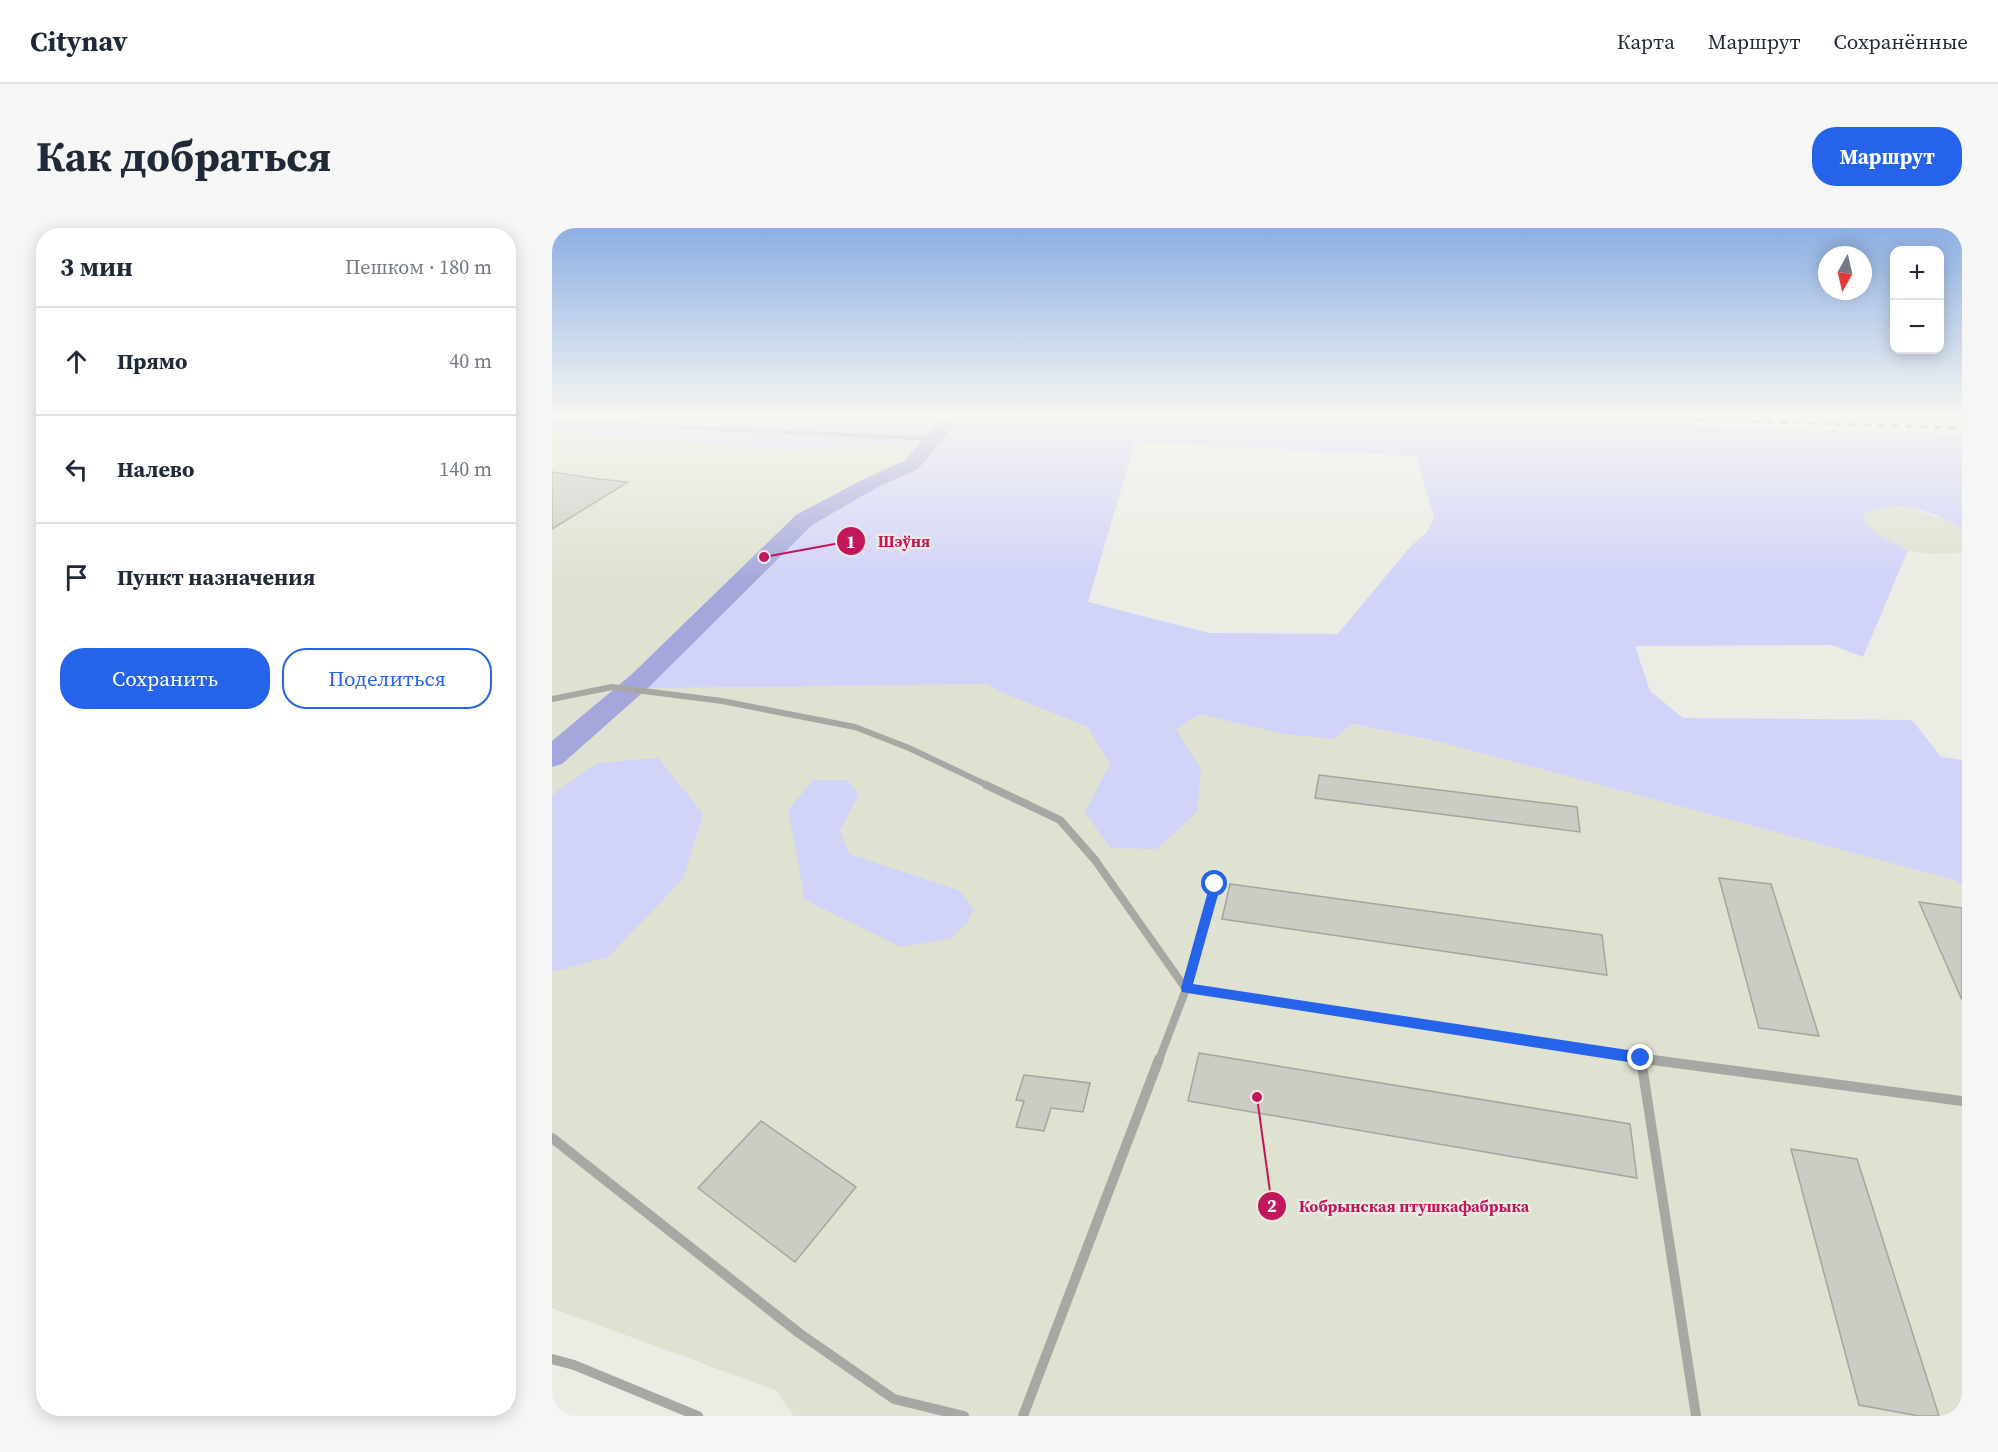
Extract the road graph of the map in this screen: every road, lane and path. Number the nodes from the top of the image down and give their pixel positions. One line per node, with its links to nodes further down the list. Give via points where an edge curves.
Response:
1 (552, 699): 3 (lane, via 612,687 678,694 855,727 909,748 1060,820 1095,860)
2 (1215, 884): 3 (lane)
3 (1186, 988): 4 (lane); 10 (lane)
4 (1641, 1058): 5 (lane); 11 (lane)
5 (1962, 1101)
6 (552, 1138): 9 (lane, via 799,1333 894,1399)
7 (552, 1359): 8 (lane)
8 (698, 1416)
9 (964, 1416)
10 (1023, 1416)
11 (1696, 1416)

